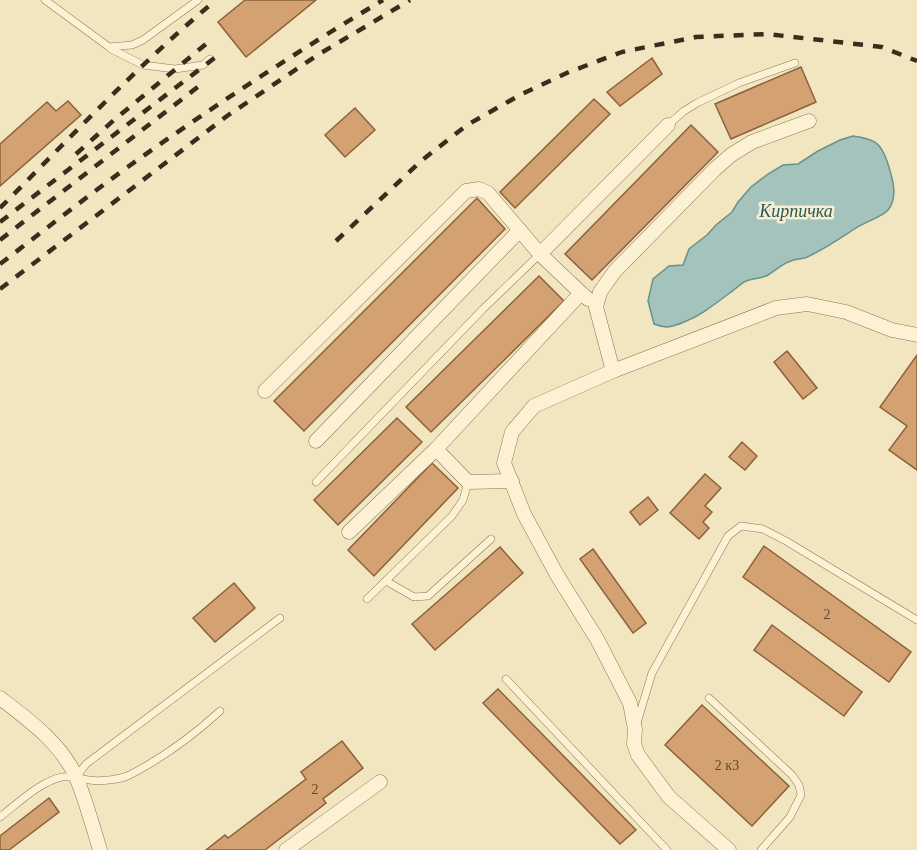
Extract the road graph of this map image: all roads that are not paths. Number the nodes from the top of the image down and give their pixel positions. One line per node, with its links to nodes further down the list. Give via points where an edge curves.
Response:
1 (45, 0): 3 (lane)
2 (198, 0): 3 (lane, via 138,43)
3 (109, 47): 4 (lane, via 143,65 175,69 203,65)
4 (210, 59)
5 (795, 63): 7 (lane, via 739,83 684,111)
6 (809, 121): 11 (street, via 752,142 731,155 615,271 600,292)
7 (668, 125): 9 (street)
8 (519, 230): 9 (street); 14 (street, via 488,193 479,189 466,191); 15 (street)
9 (540, 254): 10 (street); 18 (lane)
10 (581, 292): 11 (street); 16 (street)
11 (597, 307): 13 (street)
12 (917, 335): 13 (street, via 807,304 776,308)
13 (613, 371): 17 (street, via 534,406 512,432 504,463)
14 (266, 391)
15 (316, 441)
16 (436, 449): 19 (street); 20 (street)
17 (512, 481): 19 (street); 30 (street, via 524,514 630,703)
18 (316, 482)
19 (468, 482): 22 (lane, via 463,500 452,516)
20 (349, 532)
21 (491, 539): 22 (lane, via 428,596 414,597)
22 (386, 581): 23 (lane)
23 (367, 599)
24 (280, 618): 31 (lane, via 86,764)
25 (917, 621): 30 (lane, via 786,541 762,529 741,526 728,536 652,673)
26 (506, 679): 36 (lane)
27 (0, 698): 31 (street, via 41,730)
28 (709, 698): 38 (lane, via 799,785 801,795 790,817)
29 (220, 711): 31 (lane, via 194,735 128,776 104,782)
30 (635, 729): 37 (street, via 638,754 669,797)
31 (76, 777): 33 (lane, via 54,779); 34 (street)
32 (380, 782): 35 (street)
33 (0, 817)
34 (100, 850)
35 (286, 850)
36 (667, 850)
37 (729, 850)
38 (761, 850)

